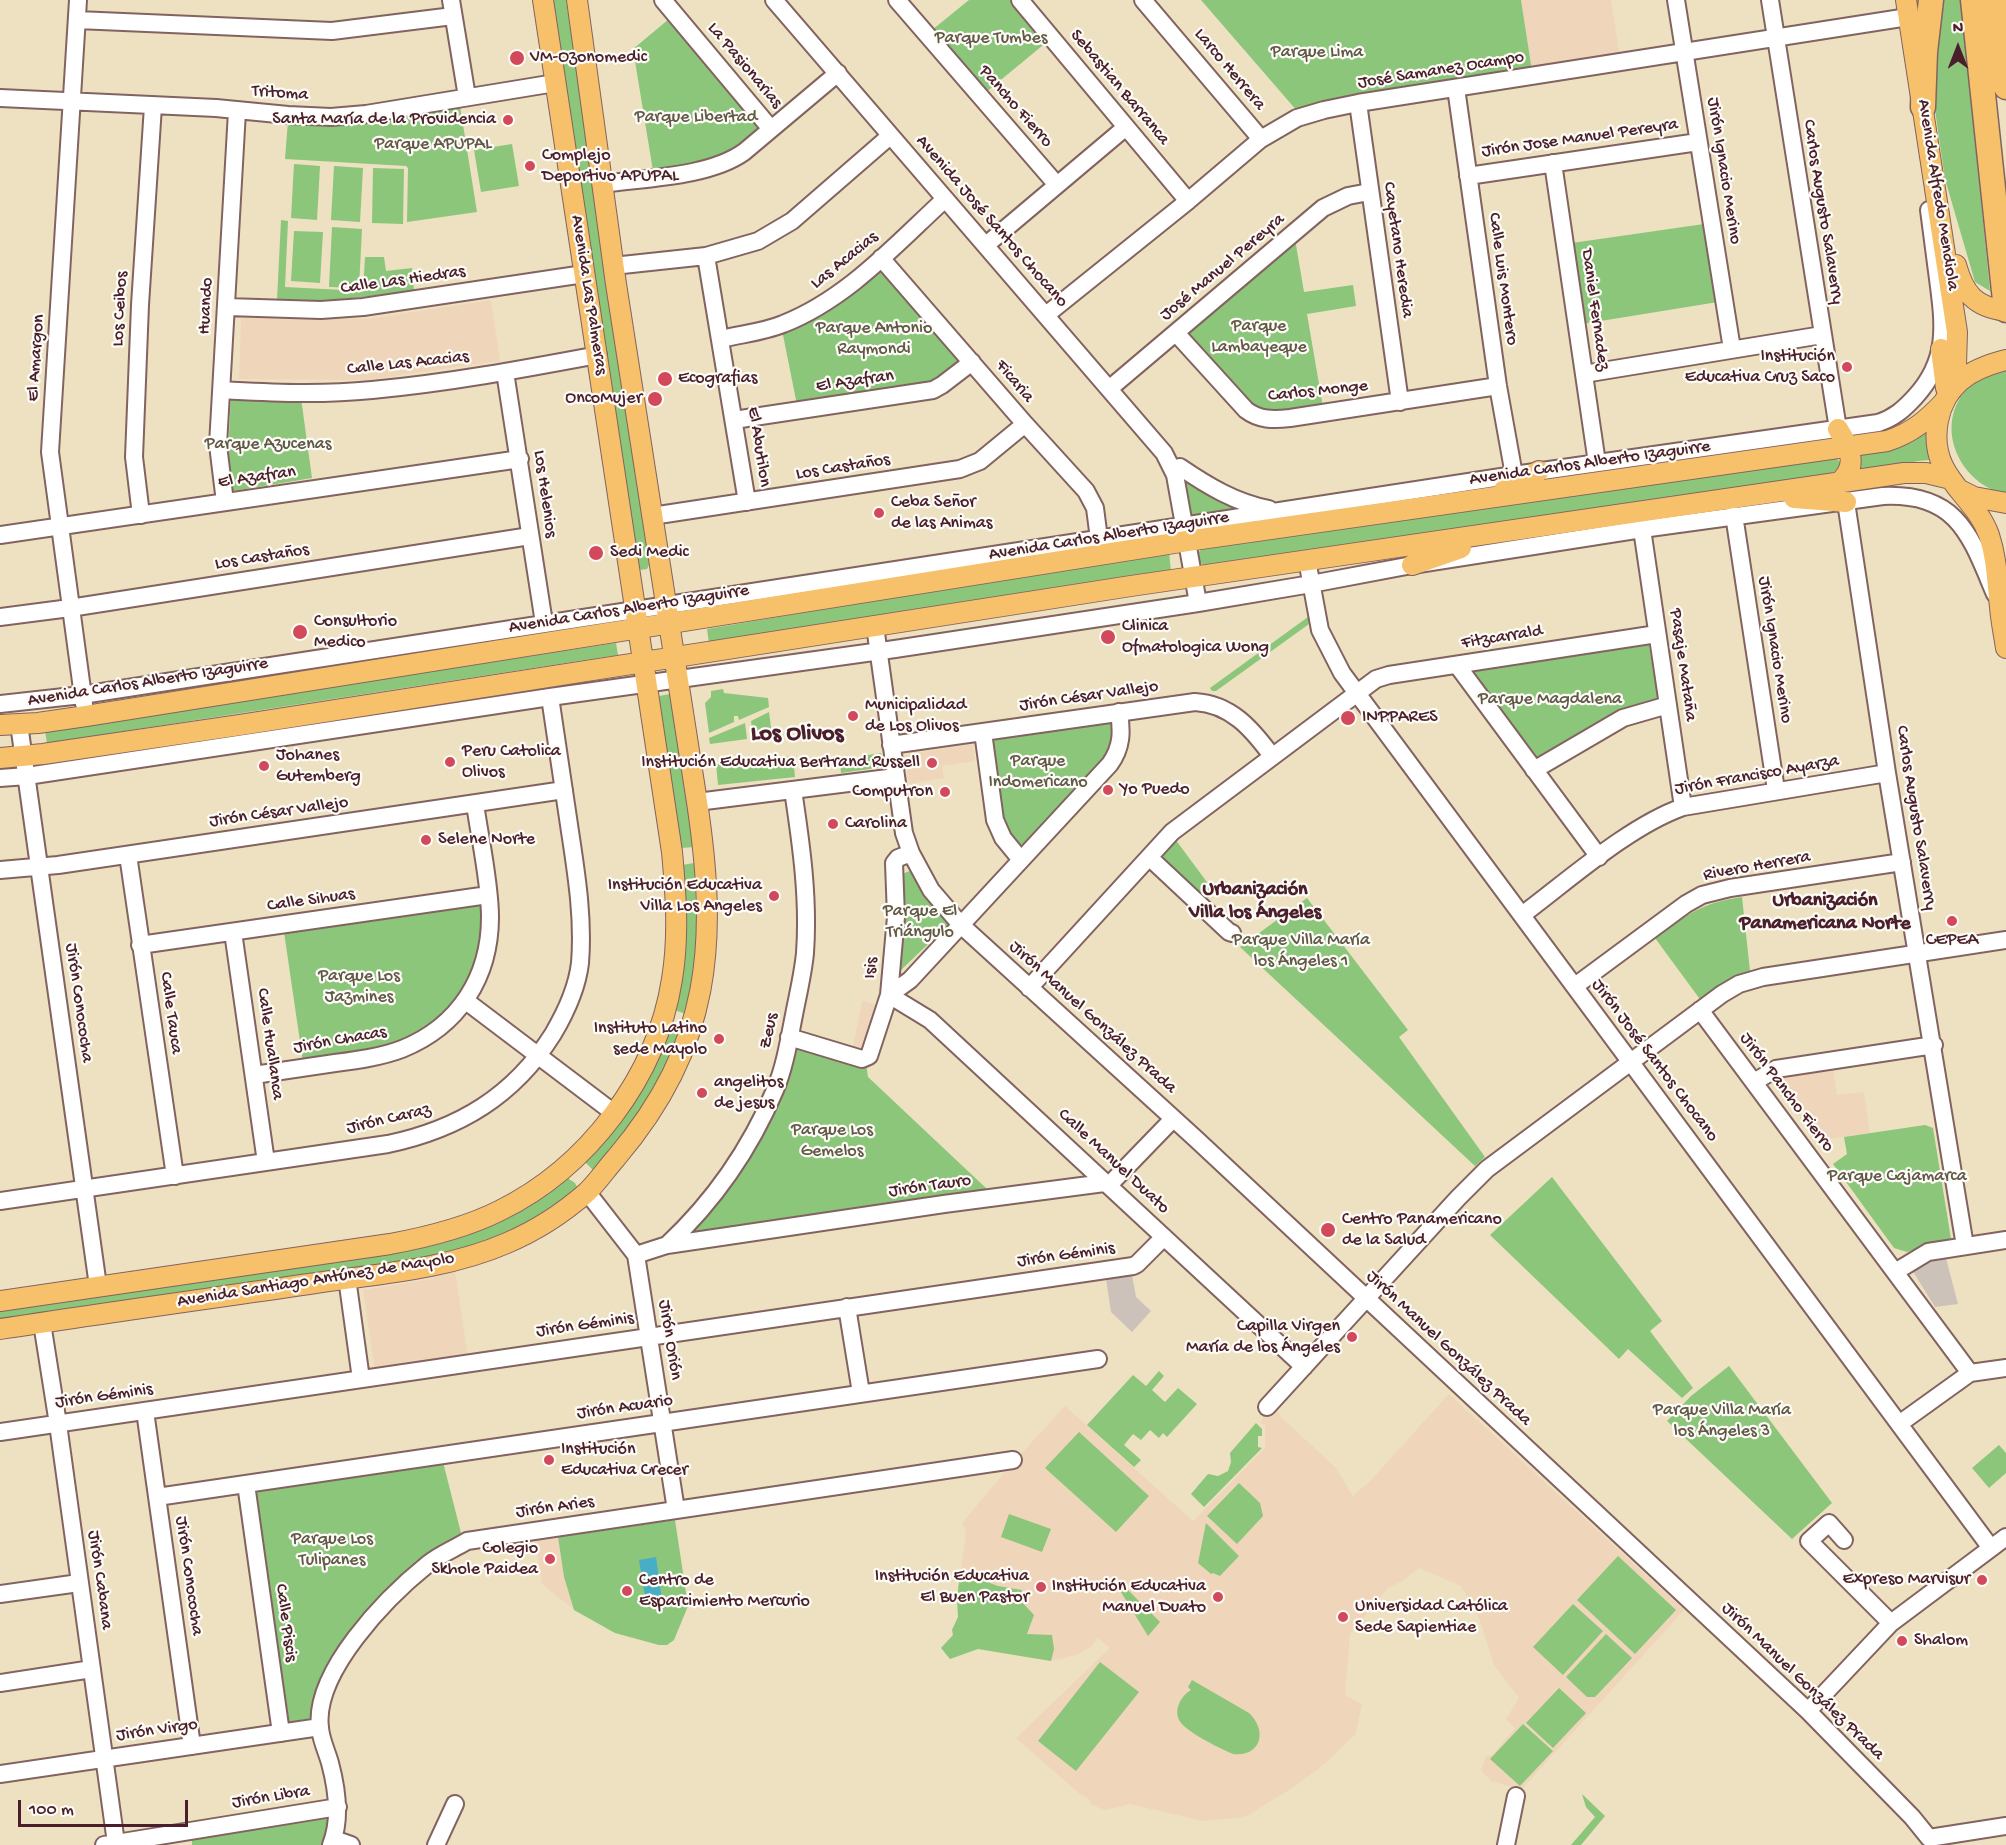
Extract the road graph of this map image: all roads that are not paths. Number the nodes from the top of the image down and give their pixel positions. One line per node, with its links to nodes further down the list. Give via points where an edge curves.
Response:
1 (78, 0): 16 (street, El Amargon)
2 (543, 0): 20 (main road, Avenida Las Palmeras)
3 (577, 0): 38 (main road, Avenida Las Palmeras)
4 (663, 0): 31 (street, La Pasionarias)
5 (774, 0): 19 (street, Avenida José Santos Chocano)
6 (897, 0): 39 (street, Pancho Fierro)
7 (1020, 0): 30 (street, Sebastian Barranca)
8 (1143, 0): 33 (street, Larco Herrera)
9 (1676, 0): 18 (street, Jirón Ignacio Merino)
10 (1770, 0): 17 (street, Carlos Augusto Salaverry)
11 (1931, 0): 28 (highway)
12 (1973, 0): 48 (highway)
13 (1995, 0): 21 (highway)
14 (452, 8): 16 (street, via 332,31); 23 (street)
15 (1907, 9): 17 (street, José Samanez Ocampo); 28 (main road, Avenida Alfredo Mendiola)
16 (76, 20): 25 (street, El Amargon)
17 (1775, 38): 18 (street, José Samanez Ocampo); 52 (street, Carlos Augusto Salaverry)
18 (1683, 52): 22 (street, José Samanez Ocampo); 34 (street, Jirón Ignacio Merino)
19 (838, 73): 31 (street); 32 (street, Avenida José Santos Chocano)
20 (555, 83): 23 (street, Tritoma); 47 (main road, Avenida Las Palmeras)
21 (2006, 87)
22 (1456, 88): 26 (street, José Samanez Ocampo); 37 (street, Calle Luis Montero)
23 (467, 97): 29 (street, Tritoma, via 331,117)
24 (0, 98): 25 (street, Tritoma)
25 (72, 102): 27 (street, Tritoma); 86 (street, El Amargon, via 50,452)
26 (1358, 103): 33 (street, José Samanez Ocampo, via 1297,118); 40 (street, Cayetano Heredia)
27 (153, 106): 29 (street, Tritoma); 84 (street, Los Ceibos, via 134,457)
28 (1923, 107): 36 (main road, Avenida Alfredo Mendiola); 55 (street, Avenida Carlos Alberto Izaguirre, via 1928,195 1944,330)
29 (237, 111): 49 (street, Huando)
30 (1126, 128): 39 (street); 42 (street, Sebastian Barranca)
31 (771, 129): 38 (street, via 737,157 715,167)
32 (890, 136): 41 (street, Avenida José Santos Chocano); 44 (street, via 779,230 746,246)
33 (1261, 139): 42 (street, José Samanez Ocampo)
34 (1698, 142): 35 (street, Jirón Jose Manuel Pereyra); 54 (street, Jirón Ignacio Merino)
35 (1553, 163): 37 (street, Jirón Jose Manuel Pereyra); 60 (street, Daniel Fernadez)
36 (1933, 172): 48 (main road, via 1963,287 1982,305); 64 (main road, Avenida Alfredo Mendiola, via 1958,332 1956,365)
37 (1468, 176): 61 (street, Calle Luis Montero)
38 (602, 184): 46 (main road, Avenida Las Palmeras)
39 (1057, 185): 43 (street)
40 (1369, 192): 51 (street, José Manuel Pereyra, via 1323,208); 65 (street, Cayetano Heredia)
41 (945, 199): 43 (street, Avenida José Santos Chocano); 45 (street, Las Acacias)
42 (1188, 201): 50 (street, José Samanez Ocampo)
43 (986, 245): 50 (street, Avenida José Santos Chocano)
44 (706, 256): 46 (street); 53 (street, El Abutilon)
45 (881, 258): 53 (street, Las Acacias, via 833,298 805,314 781,325); 58 (street, Ficaria)
46 (613, 266): 85 (main road, Avenida Las Palmeras)
47 (584, 274): 49 (street, Calle Las Hiedras, via 363,307); 56 (main road, Avenida Las Palmeras)
48 (2005, 303)
49 (227, 307): 63 (street, Huando)
50 (1046, 315): 62 (street, Avenida José Santos Chocano)
51 (1176, 333): 62 (street, José Manuel Pereyra); 65 (street, Carlos Monge, via 1246,410 1258,417 1282,419)
52 (1822, 335): 54 (street); 68 (street, Carlos Augusto Salaverry)
53 (721, 339): 66 (street, El Abutilon)
54 (1732, 349): 60 (street)
55 (1941, 349): 64 (main road); 68 (street, Avenida Carlos Alberto Izaguirre, via 1926,384 1899,413 1878,423)
56 (598, 355): 59 (street, Calle Las Acacias); 103 (main road, Avenida Las Palmeras)
57 (2006, 360): 64 (main road, Avenida Carlos Alberto Izaguirre, via 1971,374)
58 (972, 362): 66 (street, El Azafran, via 933,390); 67 (street, Ficaria)
59 (505, 372): 63 (street, Calle Las Acacias, via 370,391); 70 (street, Los Helenios)
60 (1584, 374): 71 (street, Daniel Fernadez)
61 (1498, 386): 65 (street, Carlos Monge); 74 (street, Calle Luis Montero)
62 (1109, 389): 73 (street, Avenida José Santos Chocano, via 1164,453)
63 (222, 390): 78 (street, Huando, via 218,445)
64 (1948, 396): 69 (main road, Avenida Carlos Alberto Izaguirre, via 1917,428 1887,441); 76 (main road, via 1938,420 1936,441 1941,460)
65 (1400, 402)
66 (734, 420): 79 (street, El Abutilon)
67 (1025, 424): 79 (street, Los Castaños, via 980,462 960,469); 92 (street, Ficaria, via 1089,495)
68 (1838, 429): 69 (main road); 71 (street, Avenida Carlos Alberto Izaguirre)
69 (1849, 446): 75 (main road, via 1849,468); 77 (main road, Avenida Carlos Alberto Izaguirre)
70 (520, 459): 78 (street, El Azafran); 91 (street, Los Helenios)
71 (1597, 463): 72 (street, Avenida Carlos Alberto Izaguirre)
72 (1539, 471): 74 (street, Avenida Carlos Alberto Izaguirre); 77 (main road)
73 (1174, 473): 83 (street, via 1180,467 1238,500); 88 (street, Avenida José Santos Chocano)
74 (1514, 475): 83 (street, Avenida Carlos Alberto Izaguirre)
75 (1838, 483): 76 (main road, via 1908,473 1939,474); 82 (main road)
76 (1955, 484): 81 (main road, via 1974,497); 99 (main road, via 1988,533 1998,571)
77 (1491, 496): 83 (main road, Avenida Carlos Alberto Izaguirre)
78 (225, 502): 84 (street, El Azafran)
79 (747, 502): 85 (street, Los Castaños)
80 (1846, 502): 82 (main road, via 1793,498); 99 (street, via 1905,495 1922,498 1945,511 1965,528 1972,540); 128 (street, Carlos Augusto Salaverry)
81 (2006, 503)
82 (1729, 508): 87 (street); 89 (main road); 134 (street, Jirón Ignacio Merino)
83 (1297, 514): 88 (main road, Avenida Carlos Alberto Izaguirre)
84 (141, 515): 86 (street, El Azafran)
85 (652, 516): 101 (main road, Avenida Las Palmeras)
86 (60, 528): 90 (street, El Azafran); 100 (street, El Amargon)
87 (1641, 529): 94 (street); 106 (street, Pasaje Mataña)
88 (1186, 533): 92 (street, Avenida Carlos Alberto Izaguirre); 96 (street, Avenida José Santos Chocano); 101 (main road, Avenida Carlos Alberto Izaguirre)
89 (1495, 533): 93 (main road); 94 (main road, via 1482,542)
90 (0, 535)
91 (530, 536): 100 (street, Los Castaños); 104 (street, Los Helenios)
92 (1099, 539): 101 (street, Avenida Carlos Alberto Izaguirre)
93 (1307, 560): 96 (main road); 97 (street, Jirón José Santos Chocano)
94 (1412, 565): 97 (street)
95 (2006, 573): 99 (main road)
96 (1194, 577): 98 (street, Avenida José Santos Chocano); 105 (main road)
97 (1311, 584): 98 (street); 114 (street, Jirón José Santos Chocano, via 1326,644)
98 (1198, 603): 108 (street)
99 (2000, 606): 107 (main road)
100 (70, 608): 102 (street, Los Castaños); 115 (street, El Amargon)
101 (668, 613): 103 (main road, Avenida Carlos Alberto Izaguirre); 109 (main road, Avenida Santiago Antúnez de Mayolo)
102 (0, 617)
103 (638, 618): 104 (street, Avenida Carlos Alberto Izaguirre); 110 (main road, Avenida Las Palmeras); 120 (main road, Avenida Carlos Alberto Izaguirre)
104 (544, 622): 115 (street, Avenida Carlos Alberto Izaguirre)
105 (875, 626): 108 (street, Jirón Manuel González Prada); 109 (main road)
106 (1657, 634): 111 (street, Fitzcarrald); 118 (street, Pasaje Mataña)
107 (2006, 648)
108 (879, 651): 112 (street); 123 (street, Jirón Manuel González Prada)
109 (675, 657): 110 (main road); 112 (main road, Avenida Santiago Antúnez de Mayolo)
110 (644, 661): 113 (main road, Avenida Santiago Antúnez de Mayolo); 125 (main road)
111 (1457, 665): 114 (street, Fitzcarrald, via 1385,676); 127 (street)
112 (678, 679): 113 (street); 135 (main road, Avenida Santiago Antúnez de Mayolo)
113 (648, 683): 116 (street); 165 (main road, Avenida Santiago Antúnez de Mayolo, via 672,852 676,943 662,1020 647,1061)
114 (1357, 693): 124 (street, Fitzcarrald); 147 (street, Jirón José Santos Chocano)
115 (82, 695): 117 (street, Avenida Carlos Alberto Izaguirre); 120 (street, El Amargon)
116 (550, 697): 129 (street); 132 (street, Jirón Caraz)
117 (0, 704)
118 (1668, 705): 127 (street, via 1623,718); 137 (street, Pasaje Mataña)
119 (1119, 712): 122 (street, Jirón César Vallejo); 124 (street, Jirón César Vallejo, via 1195,702 1215,705 1246,723); 142 (street, via 1121,738 1115,757)
120 (86, 716): 121 (main road, Avenida Carlos Alberto Izaguirre)
121 (10, 725): 125 (street, Jirón Conococha)
122 (983, 732): 123 (street, Jirón César Vallejo); 142 (street, via 995,820 1003,838)
123 (891, 745): 130 (street, Jirón Manuel González Prada)
124 (1272, 756): 141 (street, Fitzcarrald, via 1172,832)
125 (24, 757): 126 (main road); 129 (street, Jirón Conococha)
126 (0, 758)
127 (1534, 770): 140 (street)
128 (1887, 772): 134 (street, Jirón Francisco Ayarza); 143 (street, Carlos Augusto Salaverry)
129 (27, 776): 131 (street); 144 (street, Jirón Conococha)
130 (896, 777): 133 (street); 138 (street, Jirón Manuel González Prada, via 902,823)
131 (0, 778)
132 (564, 790): 136 (street, Jirón César Vallejo); 161 (street, Jirón Caraz, via 579,889 580,964 571,1001)
133 (793, 790): 135 (street); 159 (street, Zeus, via 806,927 803,971)
134 (1776, 790): 137 (street, Jirón Francisco Ayarza)
135 (697, 802): 171 (main road, Avenida Santiago Antúnez de Mayolo, via 708,909 706,962 697,1012 662,1094 636,1134)
136 (475, 804): 139 (street, Jirón César Vallejo); 146 (street, Jirón Chacas)
137 (1683, 807): 140 (street, Jirón Francisco Ayarza, via 1652,820)
138 (911, 853): 148 (street, Jirón Manuel González Prada, via 931,890); 156 (street, Isis, via 898,858 893,868 896,917)
139 (128, 855): 144 (street, Jirón César Vallejo); 152 (street, Calle Tauca)
140 (1599, 857): 147 (street, Jirón Francisco Ayarza)
141 (1150, 858): 150 (street); 155 (street, Fitzcarrald)
142 (1021, 860): 148 (street)
143 (1902, 862): 153 (street, Carlos Augusto Salaverry); 154 (street, Rivero Herrera, via 1702,895)
144 (39, 868): 145 (street, Jirón César Vallejo); 170 (street, Jirón Conococha)
145 (0, 870)
146 (488, 895): 149 (street, Calle Sihuas); 157 (street, Jirón Chacas, via 486,955 479,979)
147 (1522, 915): 154 (street, Jirón José Santos Chocano)
148 (961, 925): 155 (street, Jirón Manuel González Prada); 156 (street, via 910,980)
149 (232, 932): 152 (street, Calle Sihuas); 163 (street, Calle Huallanca)
150 (1232, 933)
151 (2006, 939): 153 (street)
152 (140, 945): 168 (street, Calle Tauca)
153 (1916, 952): 158 (street, via 1751,980); 160 (street, Carlos Augusto Salaverry)
154 (1575, 986): 162 (street, Jirón José Santos Chocano)
155 (1029, 988): 166 (street, Jirón Manuel González Prada)
156 (890, 995): 159 (street, Isis, via 868,1056 862,1059); 169 (street, Calle Manuel Duato, via 930,1020)
157 (466, 1001): 161 (street); 163 (street, Jirón Chacas, via 432,1032 403,1049)
158 (1700, 1010): 162 (street); 164 (street, Jirón Pancho Fierro)
159 (789, 1037): 175 (street, Zeus, via 776,1089 749,1144 719,1189)
160 (1934, 1045): 164 (street, via 1776,1069); 176 (street, Carlos Augusto Salaverry)
161 (537, 1056): 165 (street); 167 (street, Jirón Caraz, via 501,1094 438,1131 388,1144)
162 (1630, 1061): 182 (street, via 1487,1168); 199 (street, Jirón José Santos Chocano)
163 (254, 1075): 167 (street, Calle Huallanca)
164 (1754, 1082): 178 (street, Jirón Pancho Fierro)
165 (614, 1113): 179 (main road, Avenida Santiago Antúnez de Mayolo, via 570,1164 532,1192 466,1225 390,1244)
166 (1173, 1119): 169 (street, Jirón Tauro, via 1117,1180); 182 (street, Jirón Manuel González Prada)
167 (266, 1162): 168 (street, Jirón Caraz)
168 (175, 1176): 170 (street, Jirón Caraz)
169 (1107, 1183): 173 (street, Calle Manuel Duato); 175 (street, Jirón Tauro)
170 (84, 1189): 172 (street, Jirón Caraz); 181 (street, Jirón Conococha)
171 (587, 1192): 177 (street, Jirón Orión); 180 (main road, Avenida Santiago Antúnez de Mayolo, via 532,1231 504,1244 424,1267)
172 (0, 1201)
173 (1164, 1237): 185 (street, Jirón Géminis, via 1133,1266); 190 (street, Calle Manuel Duato)
174 (2006, 1240): 176 (street)
175 (667, 1245): 177 (street, Jirón Tauro)
176 (1965, 1246): 178 (street, via 1928,1252)
177 (636, 1255): 188 (street, Jirón Orión)
178 (1895, 1272): 192 (street, Jirón Pancho Fierro)
179 (183, 1275): 181 (main road, Avenida Santiago Antúnez de Mayolo); 184 (main road, via 180,1282)
180 (347, 1278): 184 (main road, Avenida Santiago Antúnez de Mayolo); 193 (street)
181 (98, 1286): 183 (main road, Avenida Santiago Antúnez de Mayolo)
182 (1366, 1299): 190 (street); 213 (street, Jirón Manuel González Prada)
183 (0, 1301)
184 (186, 1302): 186 (main road, Avenida Santiago Antúnez de Mayolo)
185 (847, 1307): 188 (street, Jirón Géminis); 194 (street)
186 (42, 1323): 187 (main road, Avenida Santiago Antúnez de Mayolo); 198 (street, Jirón Cabana)
187 (0, 1329)
188 (649, 1336): 193 (street, Jirón Géminis); 197 (street, Jirón Orión)
189 (1098, 1359): 194 (street, Jirón Acuario)
190 (1304, 1367): 195 (street)
191 (2006, 1368): 192 (street)
192 (1970, 1373): 199 (street)
193 (362, 1378): 196 (street, Jirón Géminis)
194 (861, 1394): 197 (street, Jirón Acuario)
195 (1267, 1407)
196 (145, 1411): 198 (street, Jirón Géminis); 203 (street, Jirón Conococha)
197 (662, 1423): 202 (street, Jirón Acuario); 204 (street, Jirón Orión)
198 (58, 1424): 200 (street, Jirón Géminis); 208 (street, Jirón Cabana)
199 (1899, 1424): 207 (street, Jirón José Santos Chocano)
200 (0, 1432)
201 (1013, 1460): 204 (street, Jirón Aries)
202 (246, 1484): 203 (street, Jirón Acuario); 215 (street, Calle Piscis)
203 (157, 1497): 216 (street, Jirón Conococha)
204 (676, 1509): 214 (street, Jirón Aries, via 467,1540 443,1553 377,1612 340,1659 324,1690)
205 (2006, 1537): 207 (street)
206 (1844, 1540): 210 (street, via 1829,1523 1809,1541)
207 (1991, 1548): 210 (street)
208 (79, 1583): 209 (street); 211 (street, Jirón Cabana)
209 (0, 1594)
210 (1891, 1623): 213 (street)
211 (92, 1669): 212 (street); 217 (street, Jirón Cabana)
212 (0, 1683)
213 (1808, 1712): 224 (street, Jirón Manuel González Prada, via 1912,1817)
214 (320, 1727): 215 (street, Jirón Virgo); 221 (street, Jirón Aries)
215 (280, 1733): 216 (street, Jirón Virgo)
216 (192, 1746): 217 (street, Jirón Virgo)
217 (105, 1759): 218 (street, Jirón Virgo); 225 (street, Jirón Cabana)
218 (0, 1774)
219 (1516, 1796): 228 (street)
220 (455, 1804): 227 (street)
221 (338, 1807): 223 (street, Jirón Aries); 225 (street, Jirón Libra)
222 (2006, 1826): 224 (street)
223 (333, 1842): 226 (street)
224 (1928, 1842)
225 (110, 1844)
226 (351, 1845)
227 (435, 1845)
228 (1506, 1845)

